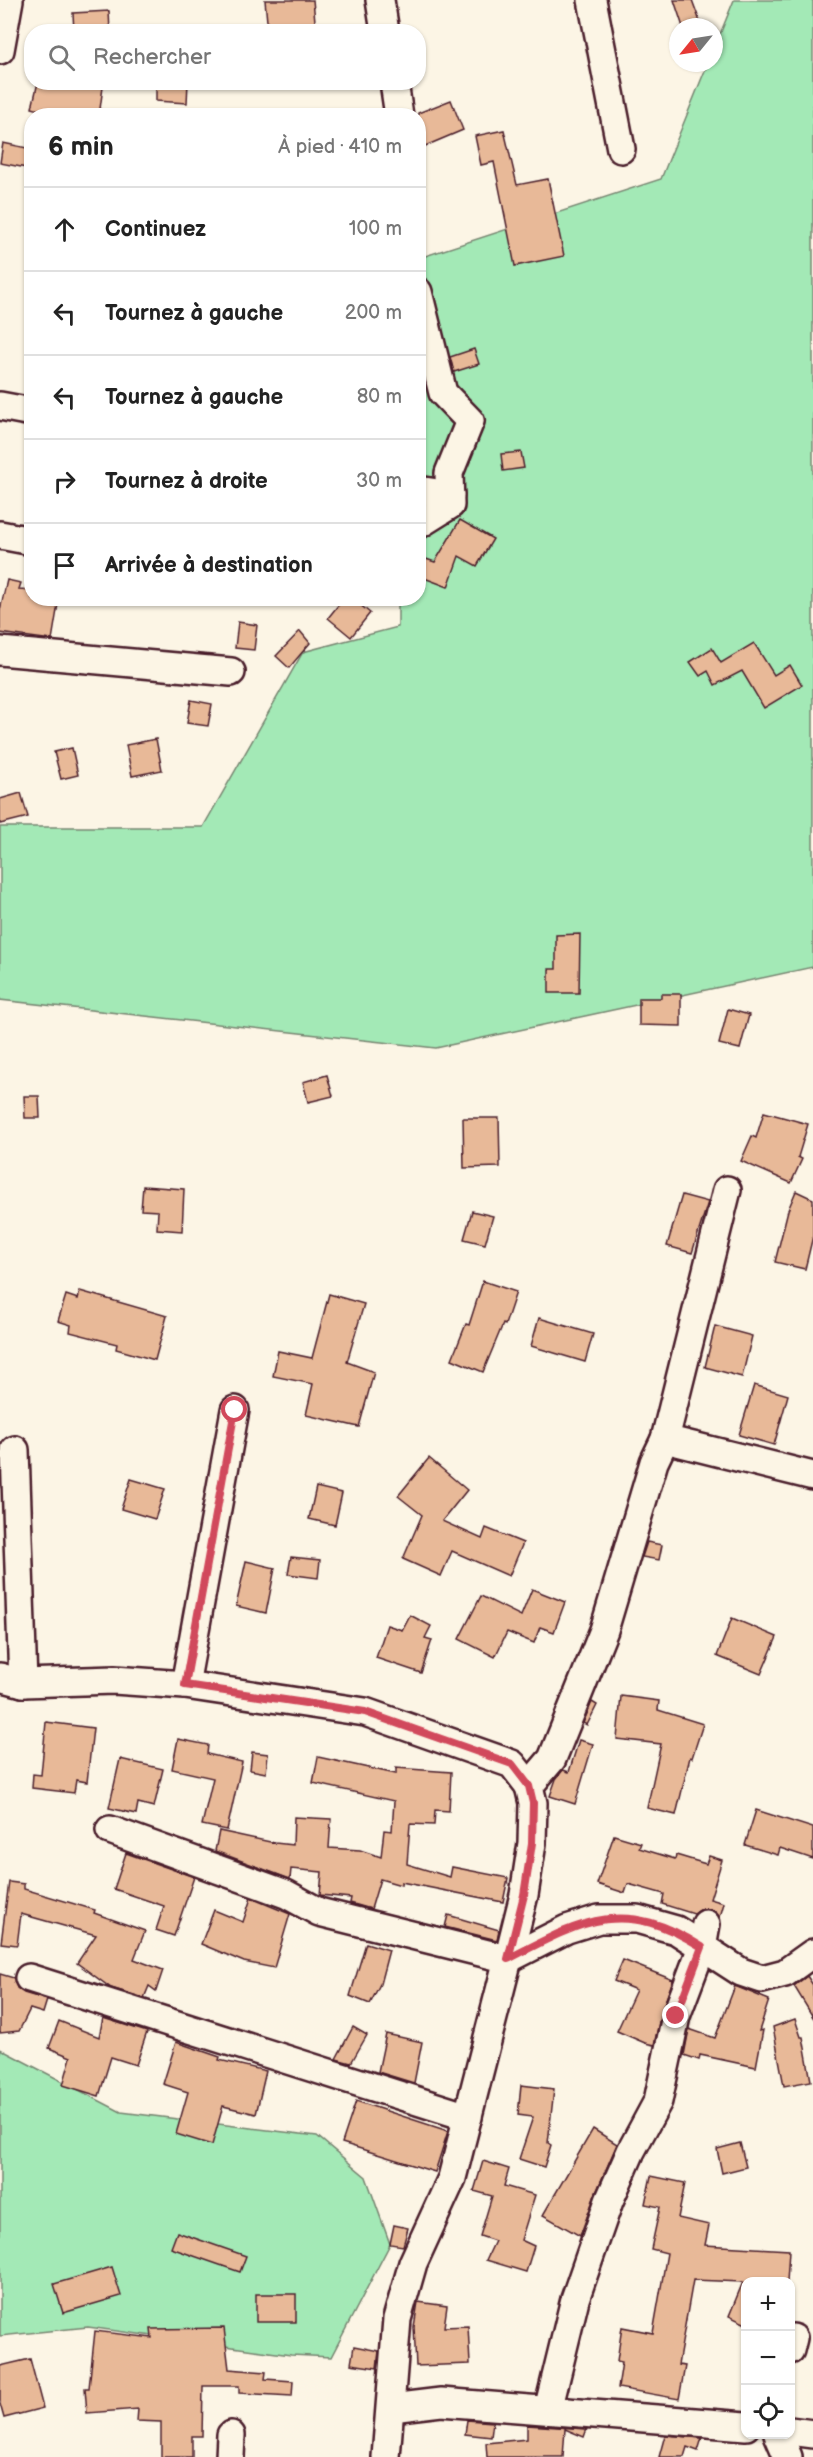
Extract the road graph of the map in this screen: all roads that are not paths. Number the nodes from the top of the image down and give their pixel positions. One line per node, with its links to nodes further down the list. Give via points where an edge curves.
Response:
1 (9, 0): 5 (street)
2 (380, 0): 4 (street)
3 (592, 0): 8 (street)
4 (384, 24)
5 (0, 50)
6 (395, 90): 7 (street)
7 (398, 108)
8 (621, 149)
9 (426, 324): 13 (street, via 443,393 470,421 449,473)
10 (0, 405): 11 (street)
11 (24, 410)
12 (426, 491): 13 (street)
13 (450, 495): 14 (street, via 450,505)
14 (426, 520)
15 (0, 535): 16 (street)
16 (24, 540)
17 (0, 651): 18 (street)
18 (231, 672)
19 (727, 1190): 21 (street)
20 (235, 1410): 25 (street)
21 (665, 1439): 23 (street); 26 (street, via 654,1462 604,1630 552,1759)
22 (15, 1450): 24 (street)
23 (813, 1476)
24 (12, 1680): 25 (street)
25 (185, 1685): 26 (street, via 365,1712 512,1764)
26 (529, 1786): 30 (street, via 533,1803 532,1843)
27 (110, 1830): 30 (street, via 286,1894 319,1912)
28 (704, 1935): 29 (street, via 741,1972 762,1979 785,1973); 30 (street, via 637,1919 599,1919 567,1929); 34 (street, via 676,2016 658,2101 609,2201 575,2299)
29 (813, 1953)
30 (508, 1959): 32 (street)
31 (29, 1978): 32 (street)
32 (468, 2117): 33 (street, via 452,2178 413,2263 397,2319)
33 (391, 2408): 34 (street, via 441,2402); 39 (street)
34 (548, 2410): 35 (street)
35 (741, 2426)
36 (795, 2431): 37 (street)
37 (813, 2434)
38 (780, 2439): 40 (street)
39 (386, 2457)
40 (788, 2457)

